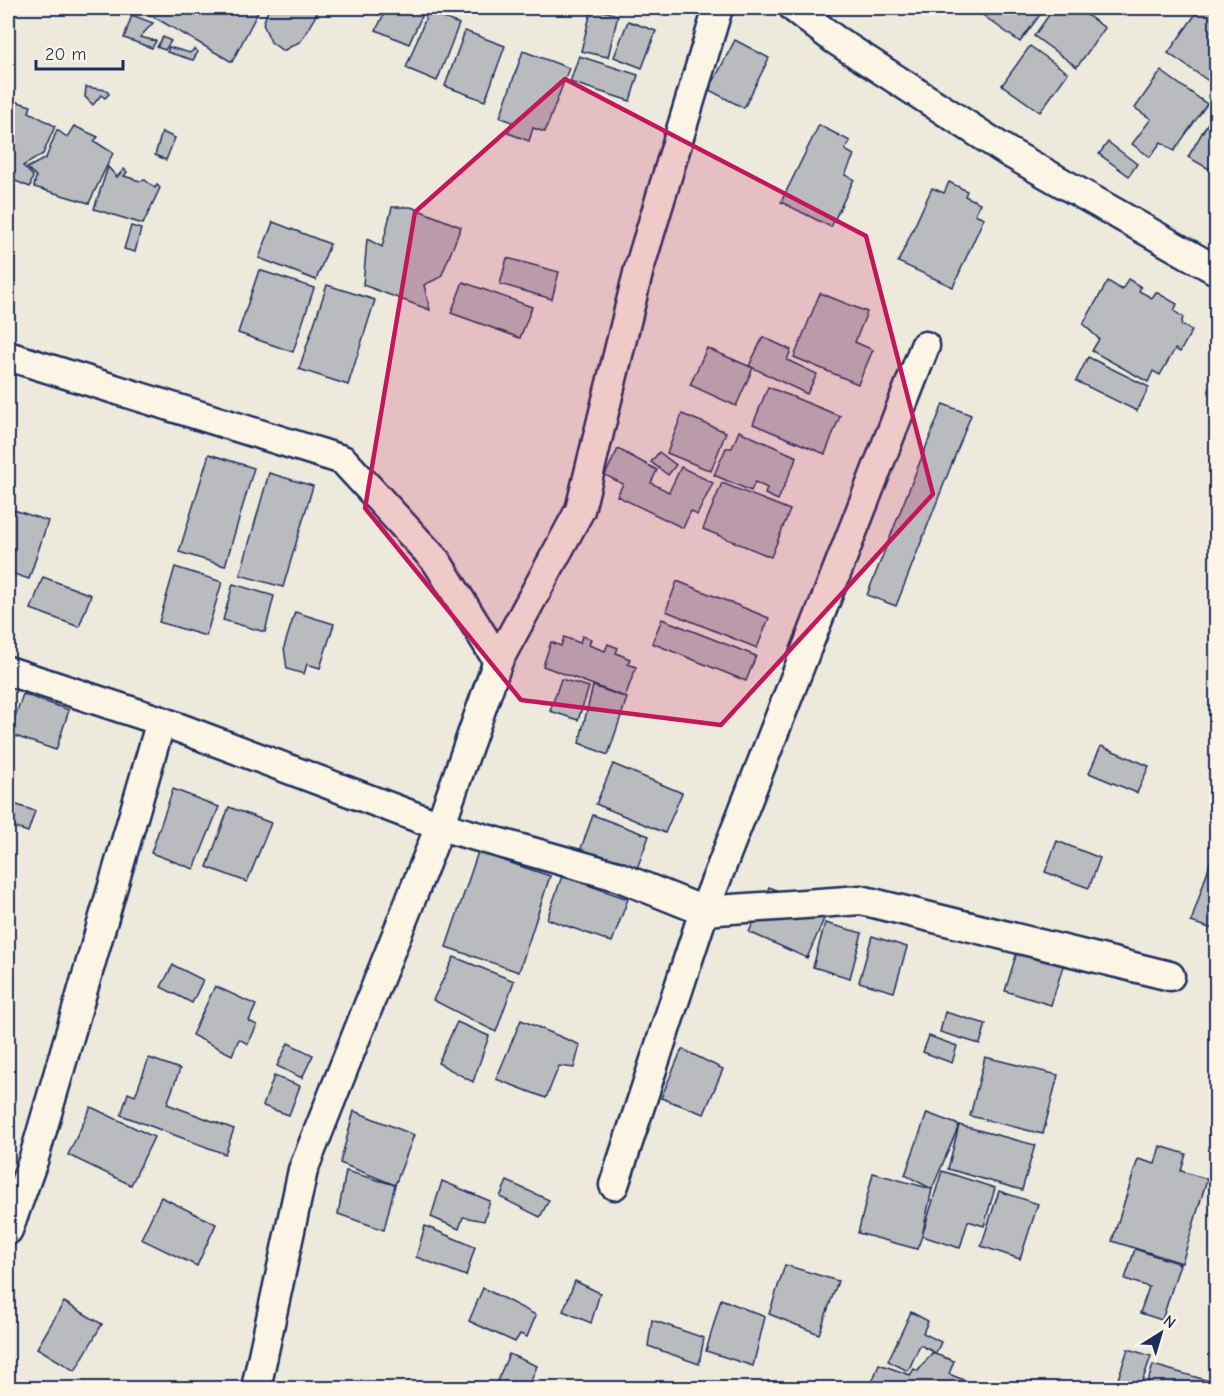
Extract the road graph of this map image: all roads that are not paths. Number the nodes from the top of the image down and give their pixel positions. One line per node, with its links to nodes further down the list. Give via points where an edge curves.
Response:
1 (718, 8): 6 (street, via 639,269 580,510)
2 (794, 8): 3 (street, via 834,39 1008,152)
3 (1216, 270)
4 (925, 346): 10 (street)
5 (8, 356): 6 (street, via 343,460 437,562)
6 (498, 661): 9 (street)
7 (8, 671): 8 (street)
8 (161, 721): 9 (street); 13 (street, via 33,1161)
9 (440, 826): 10 (street, via 617,876); 14 (street, via 303,1170)
10 (704, 911): 11 (street, via 861,900); 12 (street)
11 (1170, 976)
12 (614, 1185)
13 (8, 1230)
14 (255, 1389)

